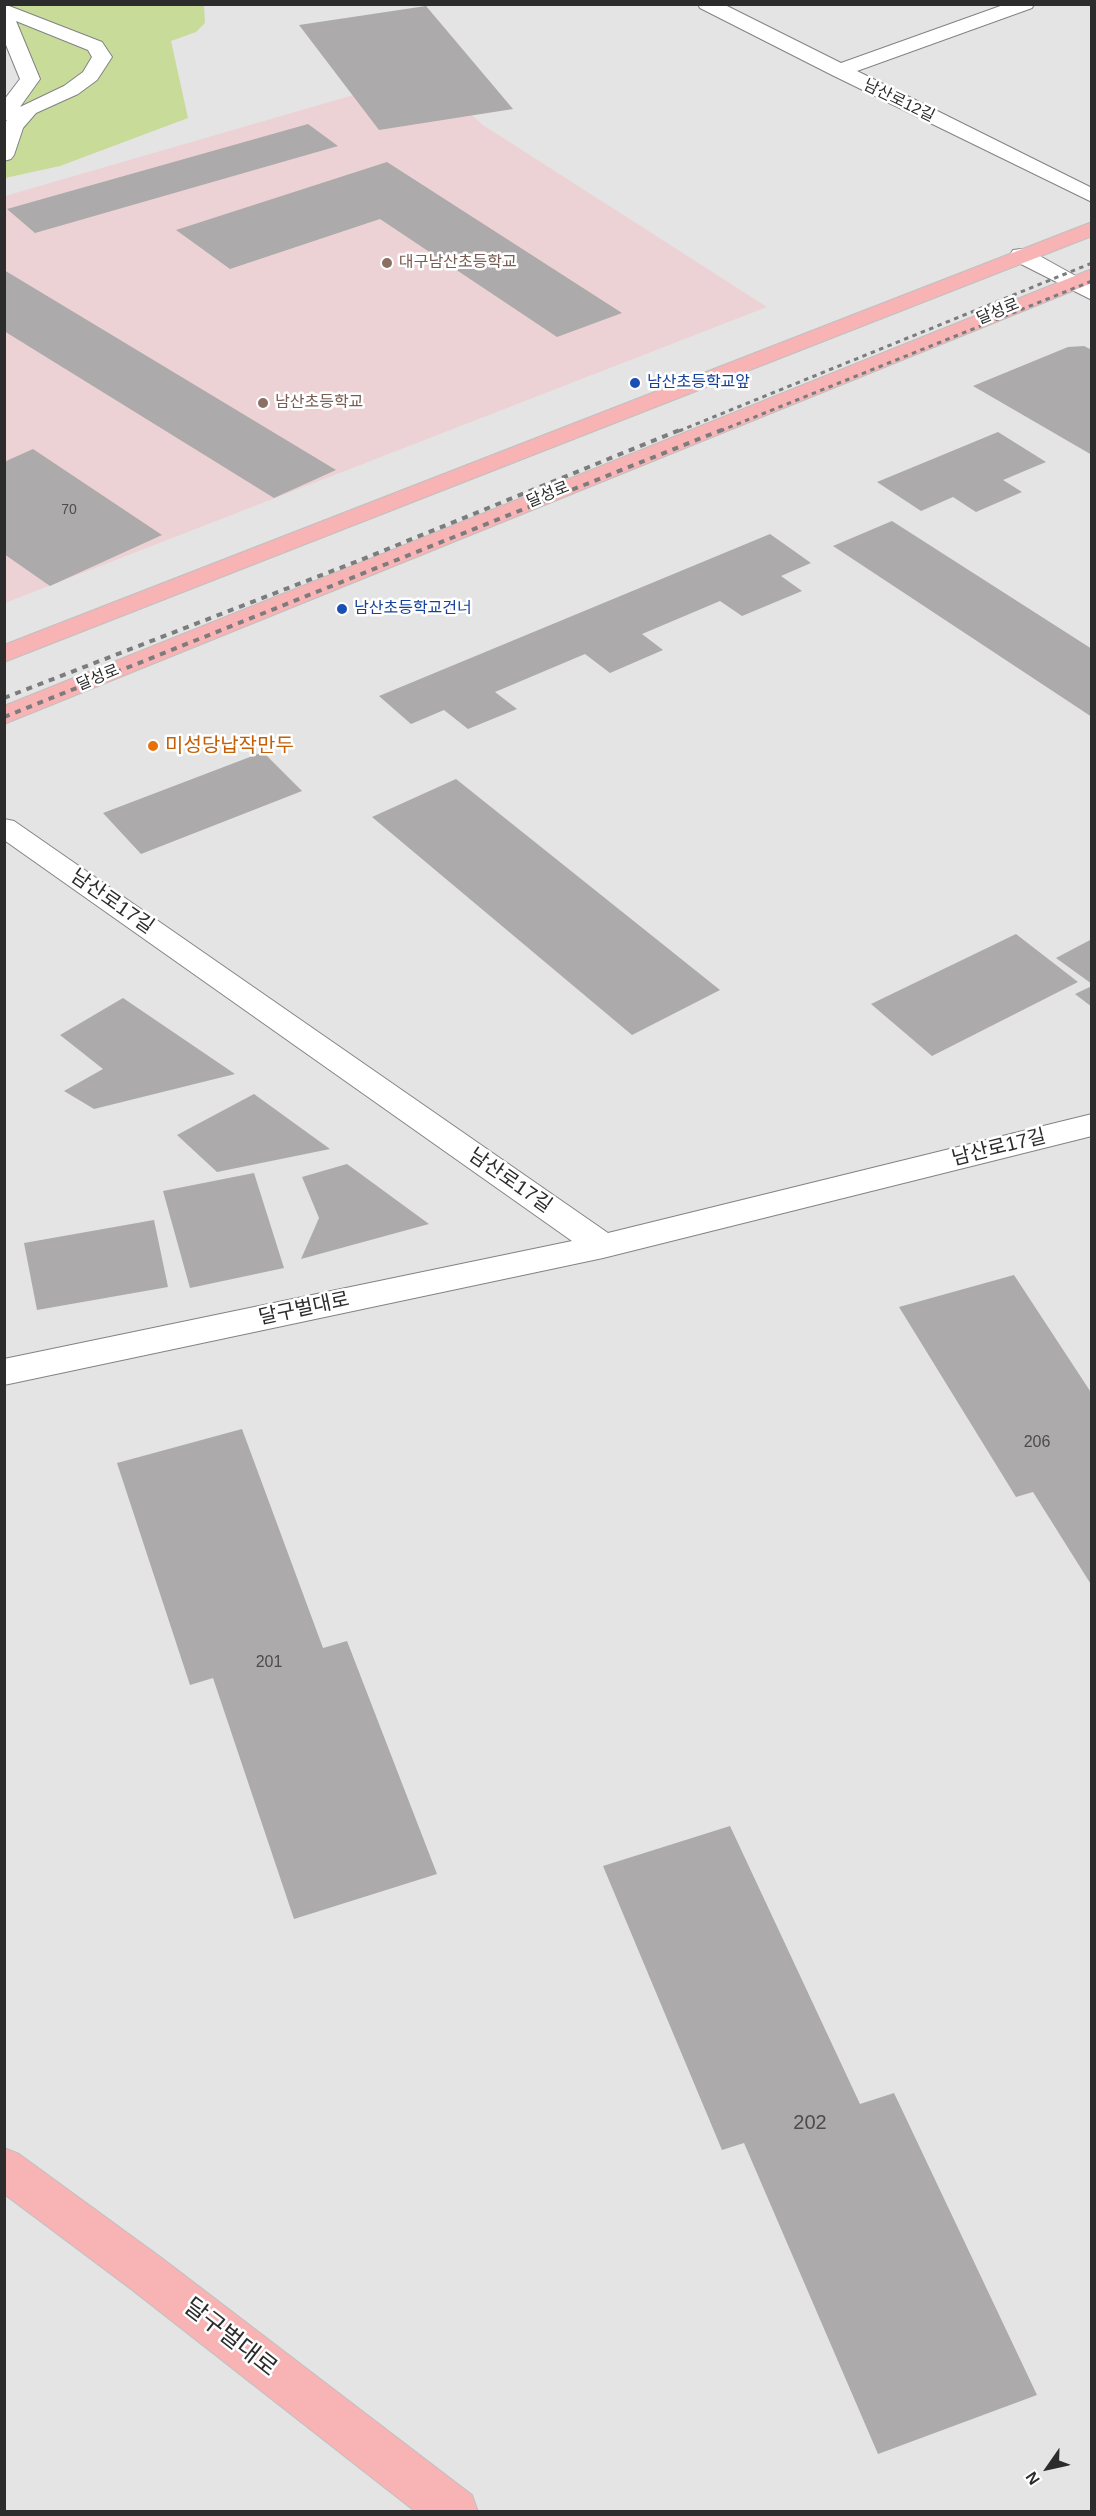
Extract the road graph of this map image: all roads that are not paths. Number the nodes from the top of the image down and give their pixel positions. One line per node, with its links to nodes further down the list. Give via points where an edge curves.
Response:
1 (16, 4): 4 (street)
2 (707, 4): 6 (street, 남산로12길)
3 (1025, 4): 6 (street)
4 (4, 9): 7 (street, via 95,46 102,57 90,76 77,86)
5 (4, 16): 7 (street, via 30,80)
6 (839, 71): 9 (street, 남산로12길)
7 (10, 116): 8 (street, via 13,126)
8 (4, 155)
9 (1092, 196)
10 (1092, 228): 11 (main road)
11 (1021, 255): 12 (street); 13 (main road)
12 (1085, 284): 14 (main road, 달성로)
13 (4, 654)
14 (4, 716)
15 (4, 827): 17 (street, 남산로17길)
16 (1092, 1125): 17 (street, 남산로17길)
17 (603, 1246): 18 (street, 달구벌대로)
18 (4, 1372)
19 (4, 2168): 20 (main road, 달구벌대로)
20 (454, 2511)

